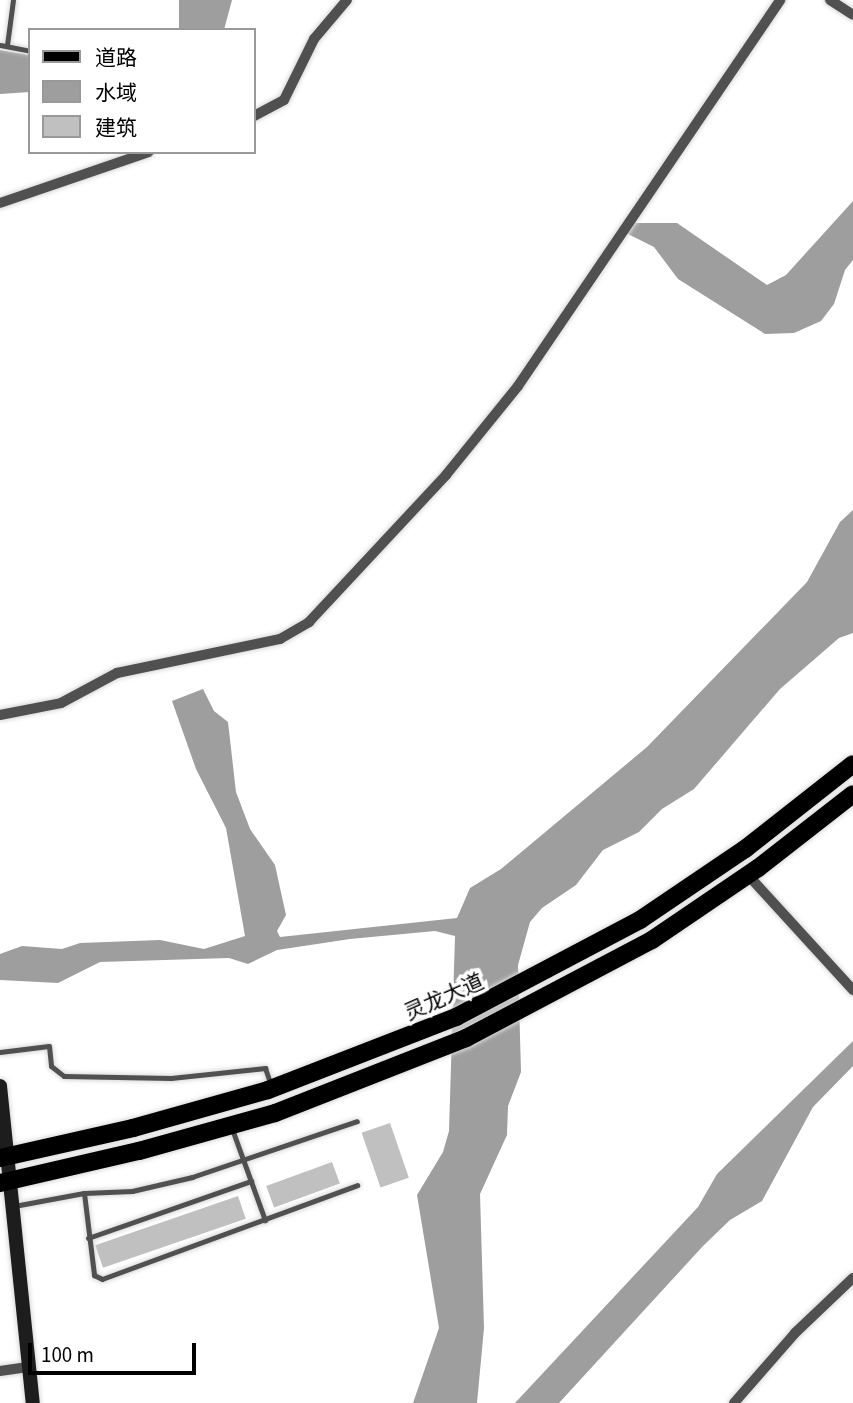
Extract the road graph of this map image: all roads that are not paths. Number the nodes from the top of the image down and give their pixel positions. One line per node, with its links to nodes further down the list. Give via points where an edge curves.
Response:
1 (13, 0): 6 (lane)
2 (347, 0): 8 (street, via 314,39 284,100)
3 (780, 0): 11 (street, via 517,386 446,475 309,622 280,639 117,673 61,703)
4 (830, 0): 5 (street)
5 (853, 15)
6 (3, 45): 7 (lane)
7 (28, 51)
8 (256, 115)
9 (143, 154): 10 (street)
10 (0, 203)
11 (0, 715)
12 (853, 764): 18 (main road, 灵龙大道, via 676,897 531,981 441,1024)
13 (853, 794): 14 (main road)
14 (748, 875): 15 (street); 20 (main road, via 652,940 535,1005 336,1092)
15 (853, 990)
16 (0, 1052): 18 (lane, via 49,1046 51,1066 64,1076 171,1078 265,1068)
17 (0, 1086): 21 (main road)
18 (272, 1088): 21 (main road, 灵龙大道, via 133,1128)
19 (357, 1121): 22 (lane)
20 (231, 1126): 22 (lane); 23 (main road)
21 (4, 1157): 23 (main road)
22 (243, 1160): 24 (lane); 26 (lane, via 132,1191)
23 (6, 1181): 27 (main road)
24 (251, 1181): 28 (lane); 29 (lane)
25 (357, 1185): 28 (lane)
26 (84, 1193): 27 (lane); 29 (lane)
27 (14, 1206): 31 (main road)
28 (265, 1220): 29 (lane, via 102,1279 94,1275)
29 (88, 1238)
30 (853, 1278): 34 (street, via 795,1333)
31 (30, 1367): 32 (street); 33 (main road)
32 (0, 1371)
33 (33, 1403)
34 (734, 1403)

